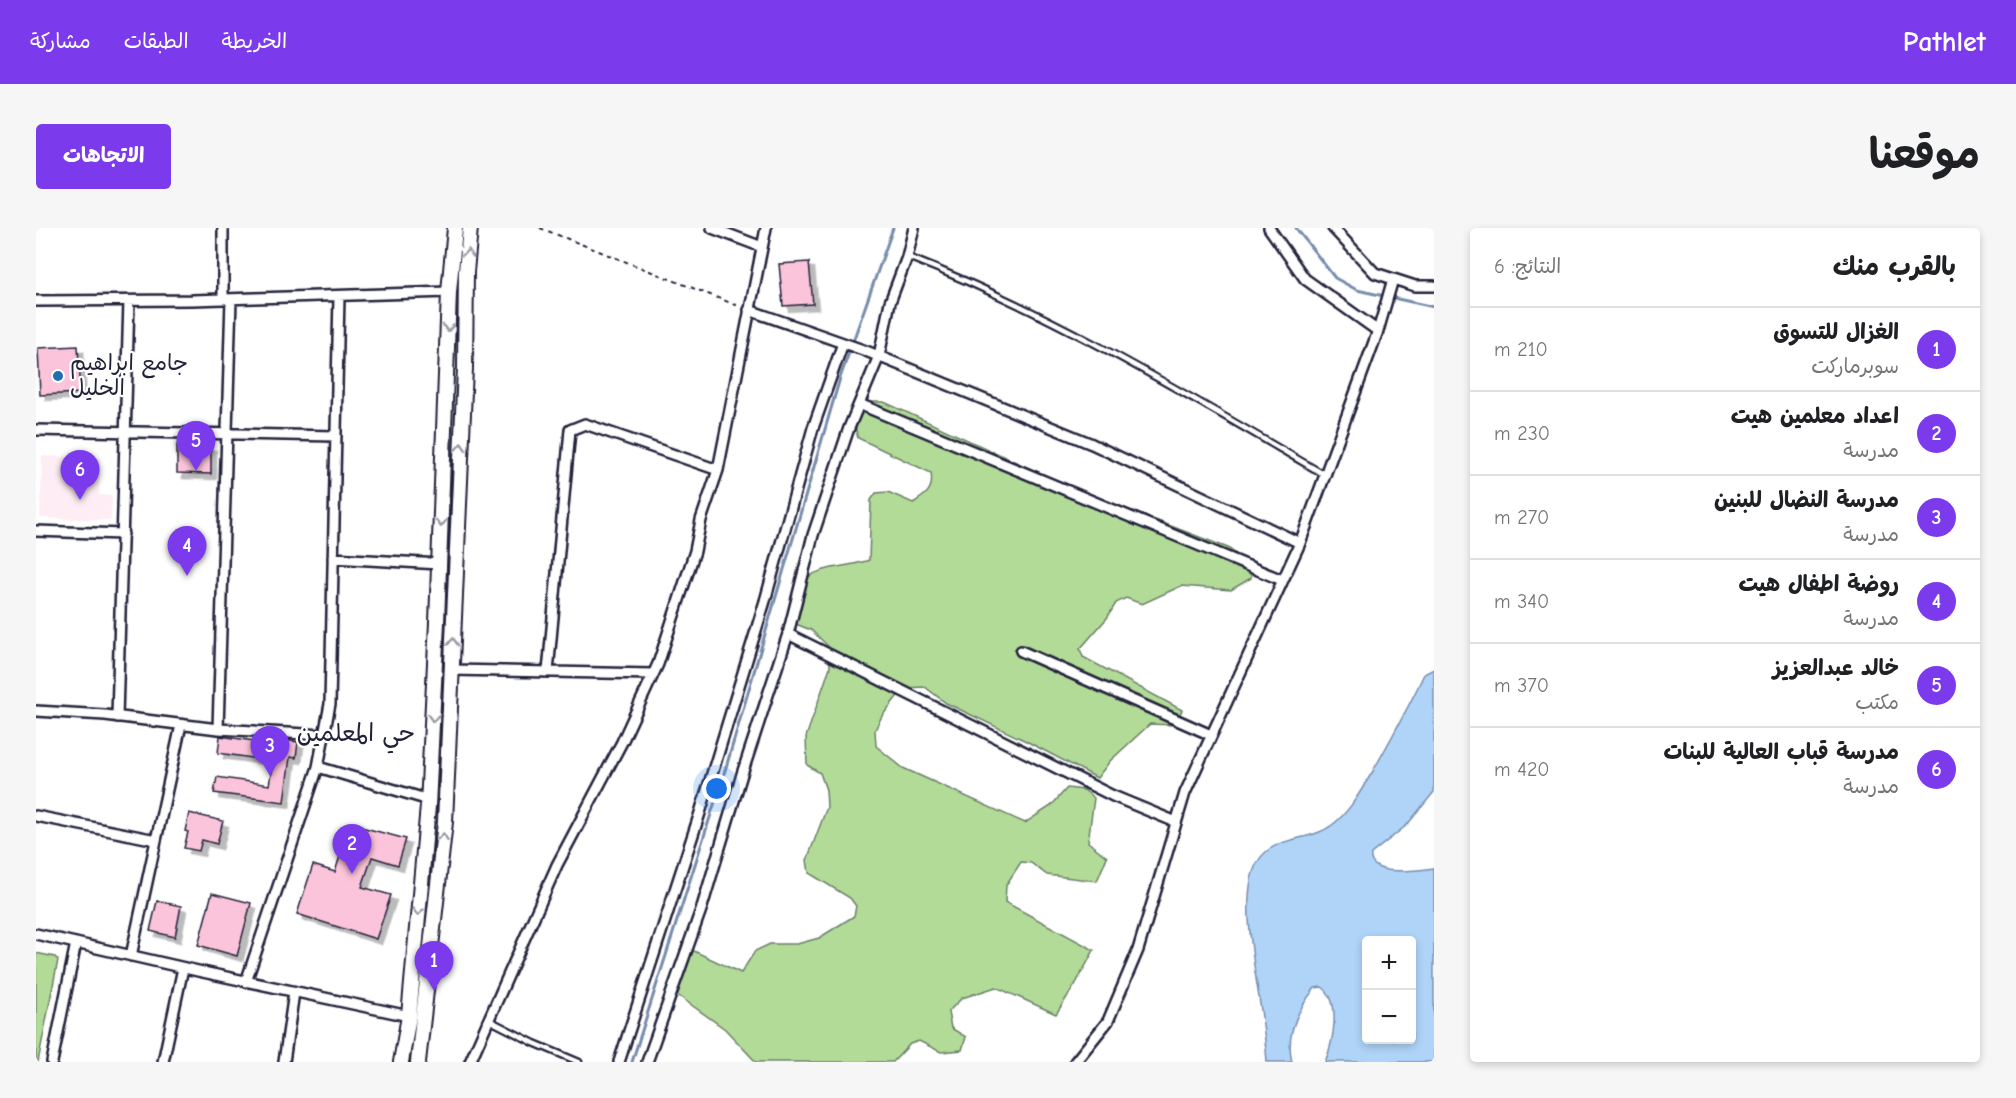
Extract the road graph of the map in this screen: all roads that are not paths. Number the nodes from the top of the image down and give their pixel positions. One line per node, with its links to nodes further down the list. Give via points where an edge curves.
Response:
1 (223, 228): 15 (street)
2 (455, 228): 13 (main road)
3 (470, 228): 37 (main road, one-way to 3)
4 (712, 228): 9 (street)
5 (765, 228): 9 (street)
6 (914, 228): 10 (street)
7 (1269, 228): 19 (street, via 1305,279)
8 (1334, 228): 11 (street, via 1375,273)
9 (762, 247): 18 (street)
10 (907, 257): 21 (street, via 890,302); 28 (lane, via 1056,322)
11 (1393, 279): 12 (street, via 1415,286); 19 (street)
12 (1434, 286)
13 (449, 292): 14 (street); 33 (main road, one-way to 33)
14 (339, 296): 15 (street); 26 (street)
15 (227, 299): 17 (street); 25 (street)
16 (36, 301): 17 (street)
17 (129, 301): 24 (street)
18 (749, 310): 20 (street); 27 (street)
19 (1378, 331): 28 (street)
20 (845, 343): 21 (street); 66 (street, via 813,428 765,601)
21 (879, 357): 22 (street); 31 (street, via 1092,444)
22 (859, 404): 34 (street); 35 (street, via 827,490)
23 (36, 430): 24 (street)
24 (126, 432): 25 (street); 30 (street)
25 (226, 435): 26 (street); 43 (street)
26 (336, 436): 32 (street)
27 (718, 470): 38 (street, via 585,423 570,430); 39 (street)
28 (1325, 475): 31 (street)
29 (36, 531): 30 (street)
30 (123, 534): 41 (street)
31 (1300, 543): 34 (street)
32 (333, 558): 33 (street); 44 (street, via 330,704)
33 (440, 564): 47 (main road, one-way to 47)
34 (1282, 580): 45 (street)
35 (788, 634): 49 (street, via 1113,796); 67 (street, via 702,907)
36 (1021, 651): 45 (street)
37 (451, 670): 38 (street); 63 (main road, one-way to 37, via 445,822)
38 (548, 672): 39 (street)
39 (653, 674): 58 (street, via 557,865)
40 (36, 711): 41 (street)
41 (117, 717): 42 (street)
42 (181, 725): 43 (street); 50 (street)
43 (218, 729): 44 (street)
44 (324, 735): 46 (street)
45 (1211, 735): 49 (street)
46 (318, 767): 47 (street); 55 (street)
47 (429, 800): 57 (main road, one-way to 57)
48 (36, 816): 50 (street)
49 (1176, 822): 68 (street, via 1138,950 1108,1021)
50 (156, 840): 53 (street)
51 (36, 934): 52 (street)
52 (76, 943): 53 (street); 59 (street)
53 (131, 956): 54 (street)
54 (183, 968): 55 (street); 60 (street)
55 (246, 982): 56 (street)
56 (294, 992): 57 (street); 61 (street)
57 (409, 1016): 62 (main road)
58 (489, 1020): 64 (street); 65 (lane)
59 (52, 1062)
60 (163, 1062)
61 (284, 1062)
62 (401, 1062)
63 (418, 1062)
64 (470, 1062)
65 (579, 1062)
66 (619, 1062)
67 (647, 1062)
68 (1075, 1062)

